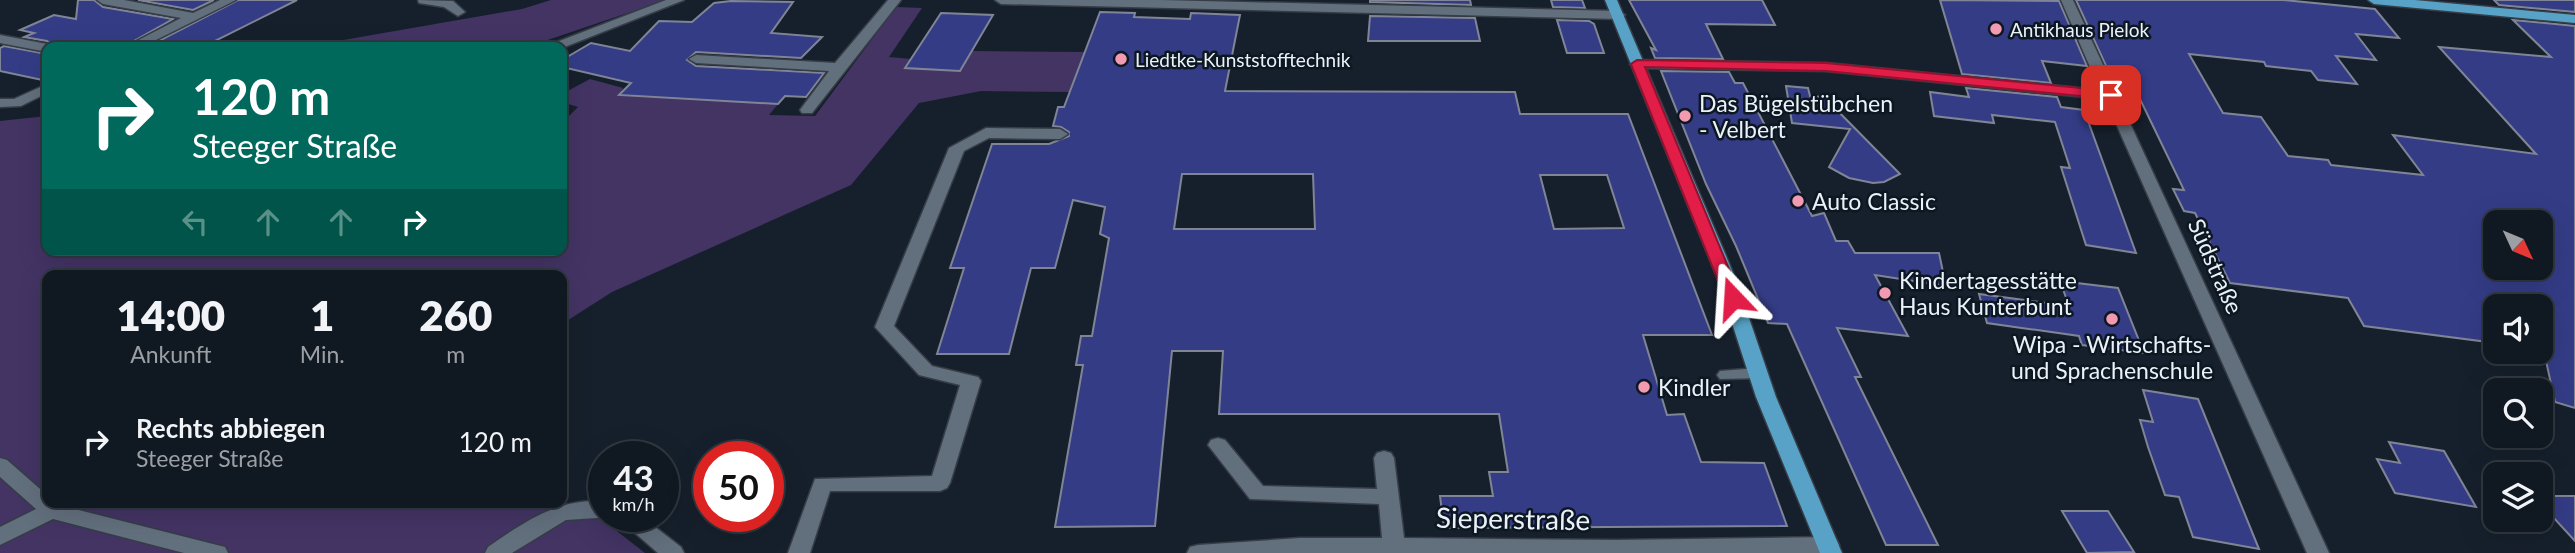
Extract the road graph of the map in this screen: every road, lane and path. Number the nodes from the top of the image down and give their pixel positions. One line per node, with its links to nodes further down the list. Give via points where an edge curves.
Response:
1 (103, 0): 13 (street)
2 (230, 0): 13 (street)
3 (424, 0): 11 (street, via 449,4)
4 (678, 0): 17 (street)
5 (895, 0): 21 (street)
6 (1001, 0): 12 (street)
7 (1611, 0): 12 (main road)
8 (2067, 0): 23 (street, Südstraße)
9 (2374, 0): 10 (main road)
10 (2470, 5): 14 (main road)
11 (458, 12)
12 (1618, 15): 20 (main road)
13 (196, 17): 16 (street)
14 (2575, 19)
15 (0, 38): 18 (street)
16 (143, 42)
17 (564, 42)
18 (42, 47)
19 (696, 58): 21 (street)
20 (1637, 64): 23 (street, via 1826,67); 27 (main road, via 1726,277)
21 (839, 67): 25 (street)
22 (42, 90): 24 (street, via 16,103)
23 (2111, 95): 46 (street, Südstraße)
24 (0, 103)
25 (807, 110)
26 (1060, 134): 44 (street, via 986,133 957,148 884,327 926,371 971,381 940,483 822,484)
27 (1758, 374): 28 (street); 40 (main road)
28 (1727, 375)
29 (1218, 445): 32 (street, via 1257,494)
30 (1384, 458): 32 (street)
31 (0, 466): 33 (street)
32 (1388, 497): 39 (street)
33 (42, 503)
34 (588, 507): 42 (street, via 556,514)
35 (48, 508): 36 (street)
36 (51, 511): 38 (street); 41 (street)
37 (649, 532): 43 (street)
38 (0, 537)
39 (1394, 547): 40 (street, Sieperstraße); 45 (street, Sieperstraße, via 1300,546)
40 (1830, 549)
41 (217, 553)
42 (496, 553)
43 (673, 553)
44 (799, 553)
45 (1198, 553)
46 (2318, 553)

